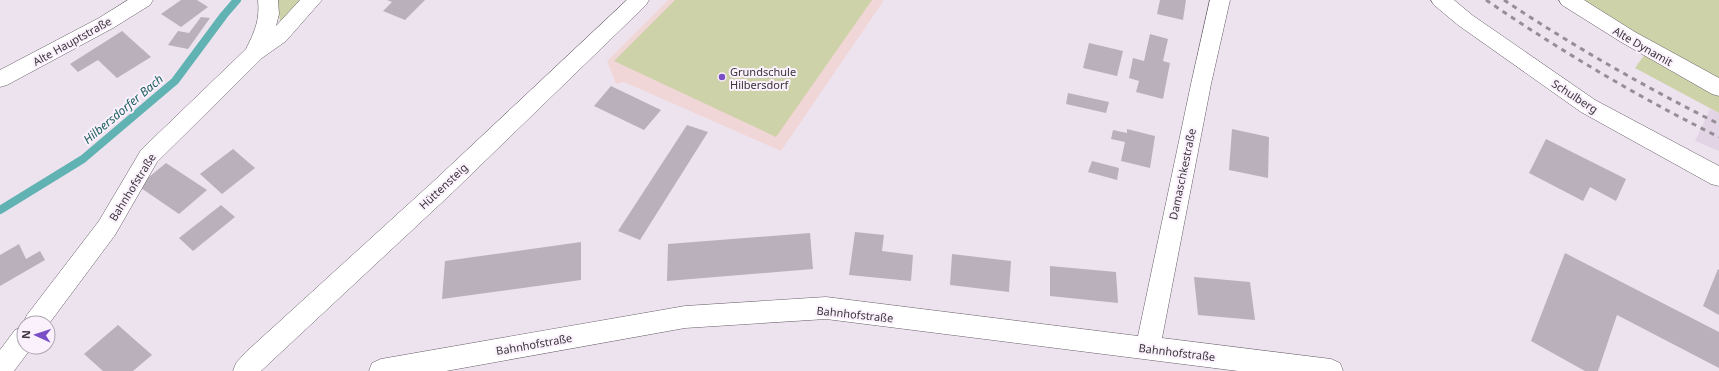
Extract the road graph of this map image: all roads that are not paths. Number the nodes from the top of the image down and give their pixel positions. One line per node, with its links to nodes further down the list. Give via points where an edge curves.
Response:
1 (143, 0): 9 (street, Alte Hauptstraße, via 106,23)
2 (268, 0): 8 (street, Bahnhofstraße, via 266,29)
3 (312, 0): 8 (street, via 280,36)
4 (639, 0): 16 (street, Hüttensteig)
5 (1220, 0): 13 (street, Damaschkestraße)
6 (1441, 0): 11 (street, Schulberg, via 1465,20 1588,106)
7 (1569, 0): 10 (street, Alte Dynamit, via 1628,37)
8 (254, 54): 12 (street, Bahnhofstraße, via 149,156 107,228)
9 (0, 79)
10 (1719, 88)
11 (1719, 177)
12 (41, 315)
13 (1148, 348): 17 (street, Bahnhofstraße, via 826,308 685,316); 18 (street, Bahnhofstraße)
14 (16, 349): 15 (street)
15 (2, 367)
16 (245, 371)
17 (381, 371)
18 (1331, 371)

